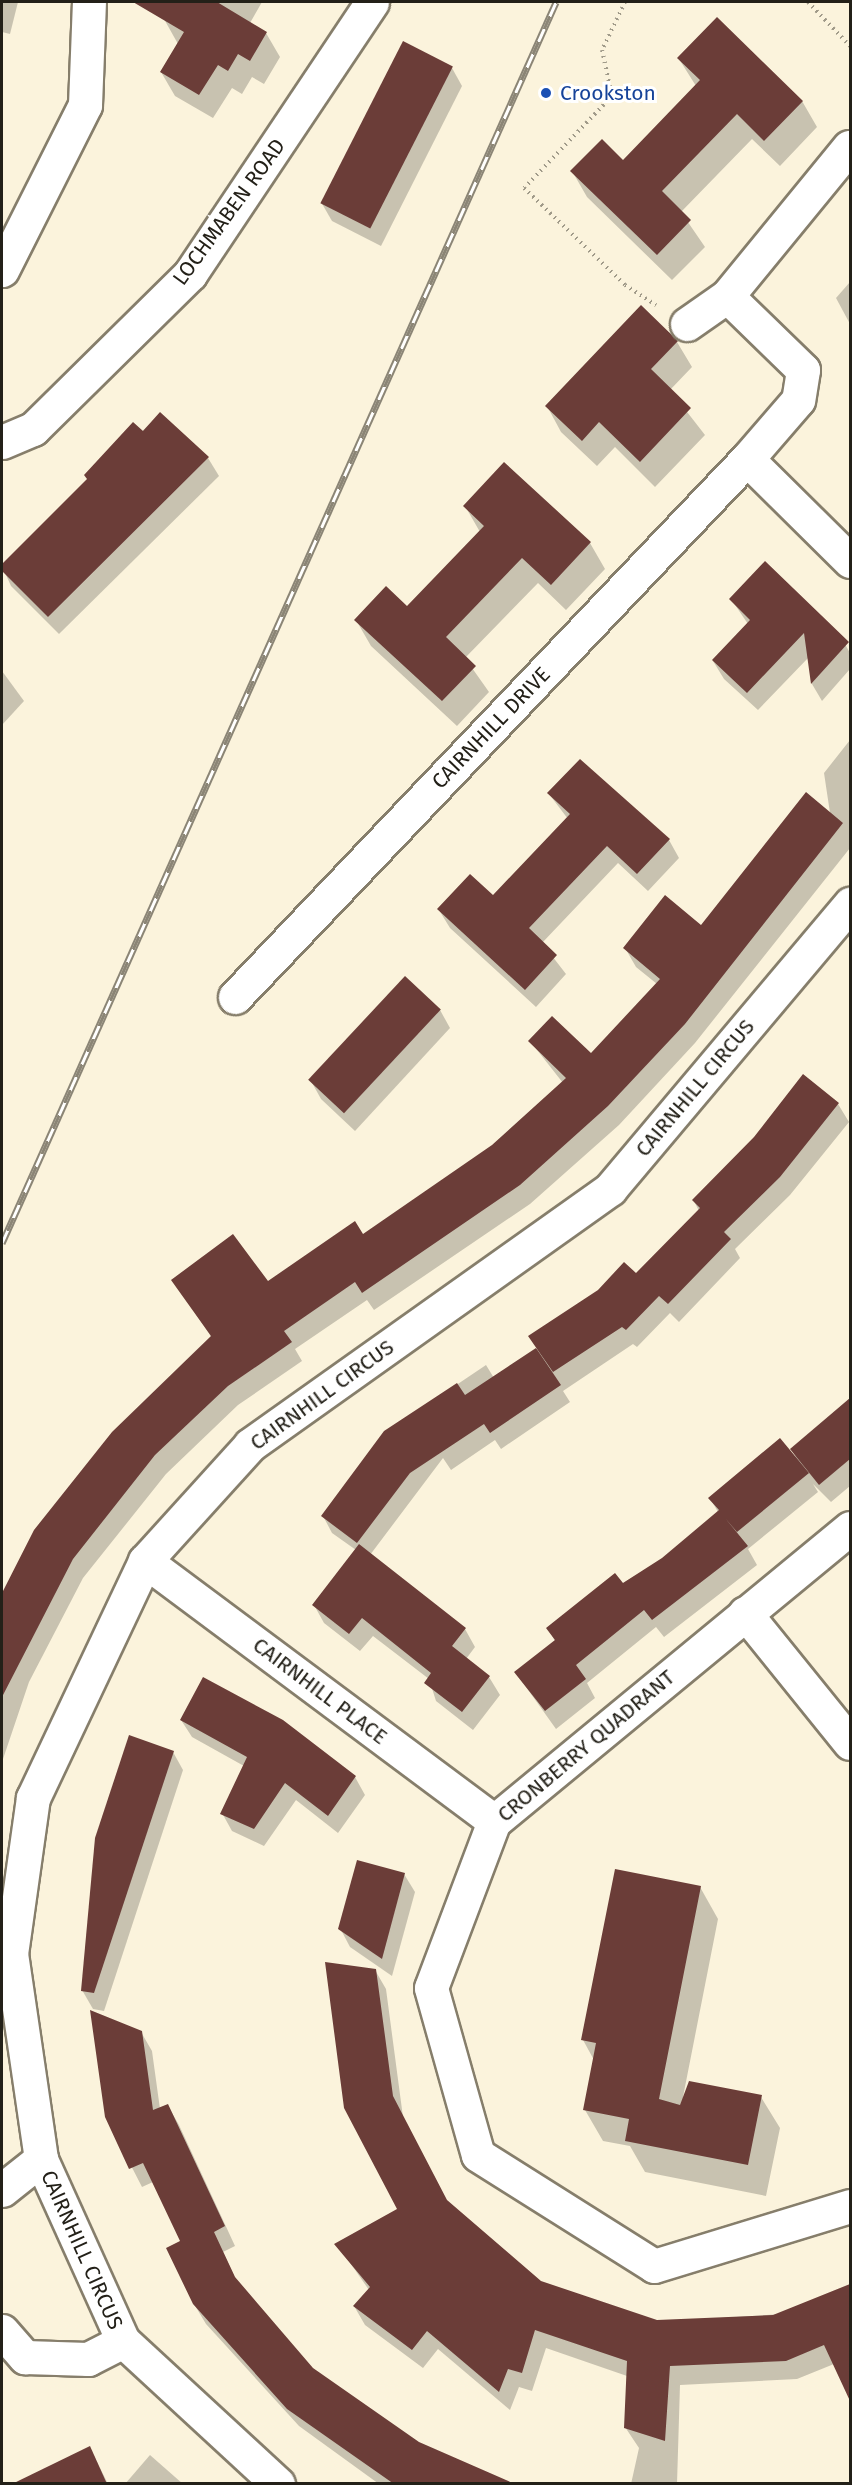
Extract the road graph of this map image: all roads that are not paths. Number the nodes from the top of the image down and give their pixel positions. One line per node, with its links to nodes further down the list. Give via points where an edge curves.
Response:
1 (89, 2): 4 (street, via 85,105)
2 (372, 2): 7 (street, LOCHMABEN ROAD, via 190,274 33,429)
3 (849, 147): 5 (street)
4 (2, 270)
5 (727, 296): 6 (street); 8 (street, CAIRNHILL DRIVE, via 803,369 798,400)
6 (687, 324)
7 (2, 442)
8 (747, 459): 9 (street); 11 (street, CAIRNHILL DRIVE)
9 (850, 561)
10 (850, 904): 13 (street, CAIRNHILL CIRCUS, via 610,1190 250,1445)
11 (235, 997)
12 (850, 1528): 14 (street, CRONBERRY QUADRANT)
13 (145, 1561): 16 (street, CAIRNHILL PLACE); 17 (street, CAIRNHILL CIRCUS, via 33,1798 11,1954)
14 (745, 1613): 15 (street); 16 (street, CRONBERRY QUADRANT)
15 (850, 1743)
16 (494, 1821): 19 (street, CRONBERRY QUADRANT, via 431,1988 478,2155 654,2266)
17 (41, 2159): 18 (street, CAIRNHILL CIRCUS); 21 (street, CAIRNHILL CIRCUS)
18 (2, 2190)
19 (850, 2206)
20 (2, 2331): 21 (street, CAIRNHILL CIRCUS, via 26,2357 88,2359)
21 (123, 2341): 22 (street, CAIRNHILL CIRCUS)
22 (278, 2484)

